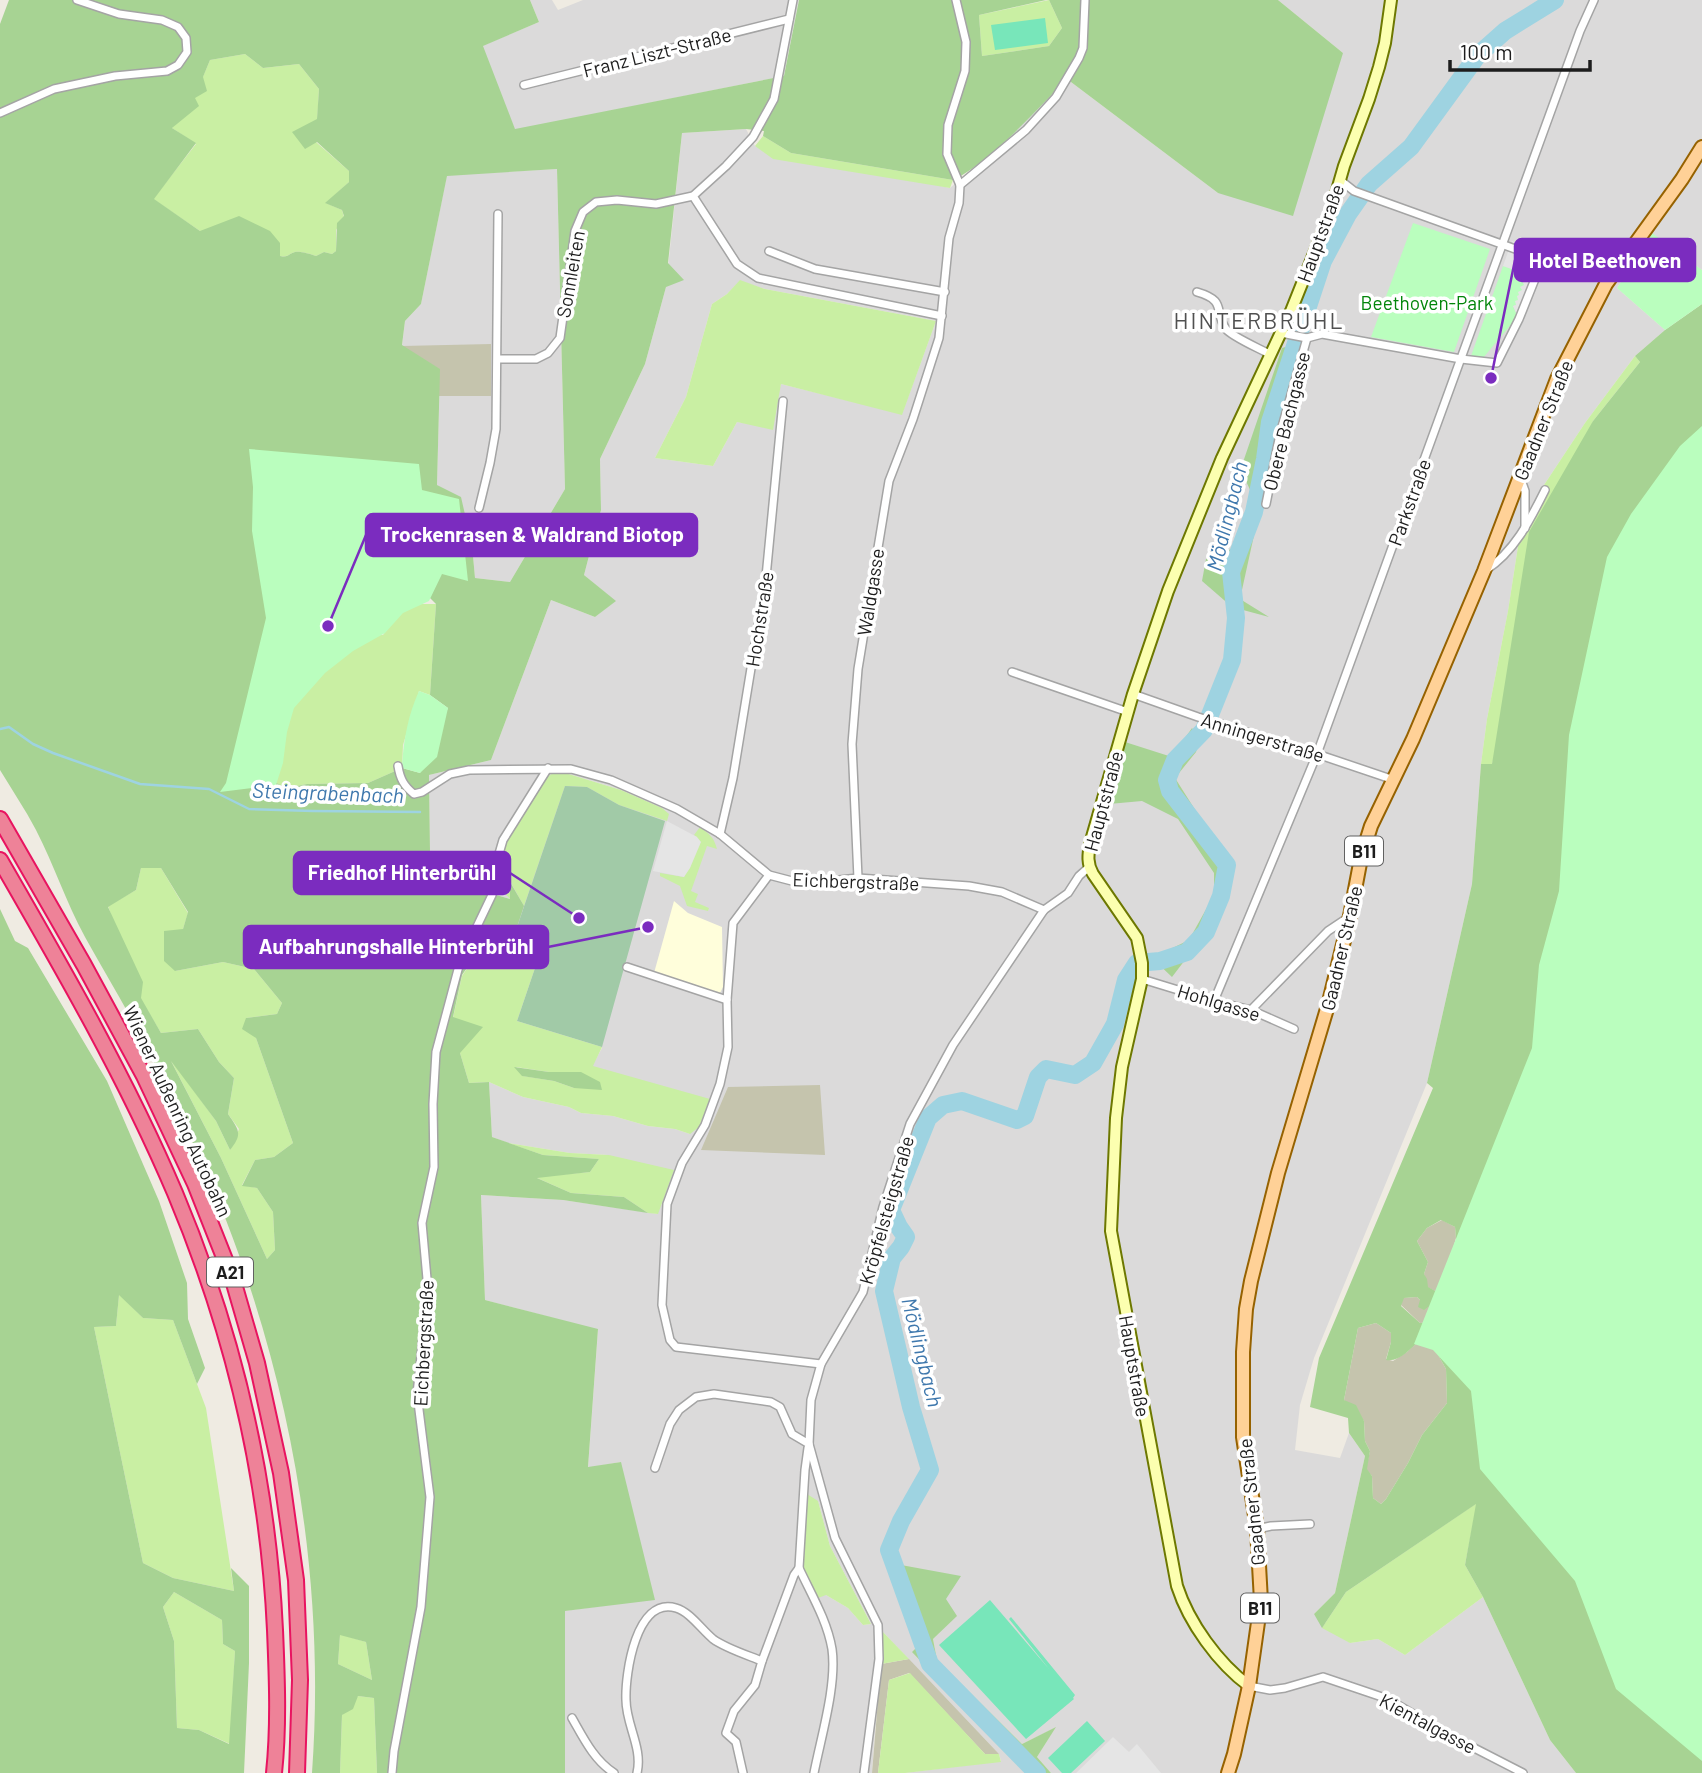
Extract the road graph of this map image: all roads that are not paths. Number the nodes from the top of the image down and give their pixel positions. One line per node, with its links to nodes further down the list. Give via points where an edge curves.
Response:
1 (76, 0): 9 (street, via 178,27 186,38 187,52 167,71 54,89)
2 (793, 0): 7 (street)
3 (956, 0): 12 (street, via 966,42 965,71 948,125 947,154)
4 (1085, 0): 12 (street, via 1083,48 1056,97 1026,130)
5 (1391, 0): 11 (main road, Hauptstraße, via 1379,67)
6 (1594, 0): 15 (street, Parkstraße)
7 (789, 19): 8 (street, Franz Liszt-Straße); 13 (street, via 774,99 753,137)
8 (524, 85)
9 (0, 113)
10 (1702, 147): 26 (main road, Gaadner Straße / B11, via 1606,284 1557,379)
11 (1340, 180): 15 (street, via 1354,191); 20 (main road, Hauptstraße)
12 (960, 185): 17 (street, Waldgasse)
13 (692, 196): 19 (street, via 737,264 758,278); 23 (street, Sonnleiten, via 656,204 596,202 583,212 575,231 560,338 536,359)
14 (498, 214): 23 (street)
15 (1502, 245): 24 (street, Parkstraße); 24 (street, via 1543,260 1497,363)
16 (769, 251): 17 (street, via 815,268)
17 (945, 292): 19 (street, Waldgasse)
18 (1197, 292): 22 (street, via 1215,300 1228,332)
19 (942, 316): 44 (street, Waldgasse, via 913,419 889,481 858,669 852,744)
20 (1285, 334): 21 (street); 22 (main road, Hauptstraße)
21 (1304, 337): 24 (street, via 1322,334); 28 (street, Obere Bachgasse)
22 (1271, 355): 33 (main road, Hauptstraße, via 1168,591)
23 (498, 359): 29 (street, via 496,429)
24 (1461, 359): 35 (street, Parkstraße)
25 (783, 401): 40 (street, Hochstraße, via 766,578)
26 (1520, 477): 30 (street, via 1525,491); 31 (main road, Gaadner Straße / B11)
27 (1545, 490): 30 (street)
28 (1266, 504)
29 (479, 508)
30 (1525, 530): 31 (street)
31 (1484, 571): 38 (main road, Gaadner Straße / B11)
32 (1012, 672): 34 (street)
33 (1133, 694): 34 (main road, Hauptstraße); 35 (street, Anningerstraße)
34 (1128, 712): 42 (main road, Hauptstraße, via 1090,844)
35 (1317, 754): 38 (street, Anningerstraße); 50 (street, Parkstraße)
36 (398, 766): 37 (street, Eichbergstraße, via 405,787 414,794 450,774 469,770)
37 (548, 768): 40 (street, Eichbergstraße, via 611,780); 64 (street, Eichbergstraße, via 503,840 492,895 460,962 436,1052 434,1167 422,1223 428,1290 417,1394 430,1497 421,1607)
38 (1394, 780): 46 (main road, Gaadner Straße / B11, via 1371,826)
39 (0, 819): 63 (highway, Wiener Außenring Autobahn / A21, via 144,1076 195,1184 233,1280 281,1473 294,1566 300,1680)
40 (720, 834): 43 (street, Eichbergstraße)
41 (0, 860): 62 (highway, Wiener Außenring Autobahn / A21, via 137,1112 175,1194 210,1287 258,1474 272,1577 277,1678)
42 (1089, 867): 45 (street, via 1068,893); 48 (main road, Hauptstraße, via 1137,938)
43 (769, 875): 44 (street, Eichbergstraße, via 811,883); 49 (street, via 733,923)
44 (858, 878): 45 (street, Eichbergstraße, via 969,886 1002,892)
45 (1044, 910): 53 (street, Kröpfelsteigstraße, via 953,1045 910,1124 883,1207 863,1292)
46 (1350, 916): 51 (street, via 1328,931); 57 (main road, Gaadner Straße / B11, via 1278,1173 1246,1309 1243,1437)
47 (627, 967): 49 (street)
48 (1142, 969): 50 (street, Hohlgasse); 60 (main road, Hauptstraße, via 1117,1105 1111,1231 1177,1586 1188,1614 1216,1653)
49 (727, 1000): 53 (street, via 728,1047 720,1084 667,1204 662,1305 670,1340 676,1347)
50 (1214, 1000): 51 (street, Hohlgasse)
51 (1251, 1010): 52 (street, Hohlgasse)
52 (1294, 1029)
53 (821, 1364): 54 (street, Kröpfelsteigstraße, via 811,1400)
54 (809, 1444): 55 (street, via 792,1434 780,1407 771,1402 714,1394 696,1398 679,1410); 58 (street); 69 (street, Kröpfelsteigstraße, via 835,1538 878,1625)
55 (655, 1468)
56 (1310, 1524): 57 (street)
57 (1257, 1529): 60 (main road, Gaadner Straße / B11, via 1261,1601)
58 (799, 1567): 59 (street); 68 (street, via 825,1622 832,1650 831,1691)
59 (762, 1661): 66 (street, via 715,1641 672,1606 645,1618 630,1657 626,1700 628,1723 639,1753); 67 (street, via 755,1685 734,1712 726,1733 736,1742)
60 (1250, 1686): 70 (main road, Gaadner Straße / B11); 71 (street, Kientalgasse, via 1270,1690 1323,1677 1388,1699)
61 (572, 1718): 65 (street, via 590,1750)
62 (274, 1773)
63 (297, 1773)
64 (393, 1773)
65 (614, 1773)
66 (636, 1773)
67 (743, 1773)
68 (814, 1773)
69 (864, 1773)
70 (1227, 1773)
71 (1523, 1773)

